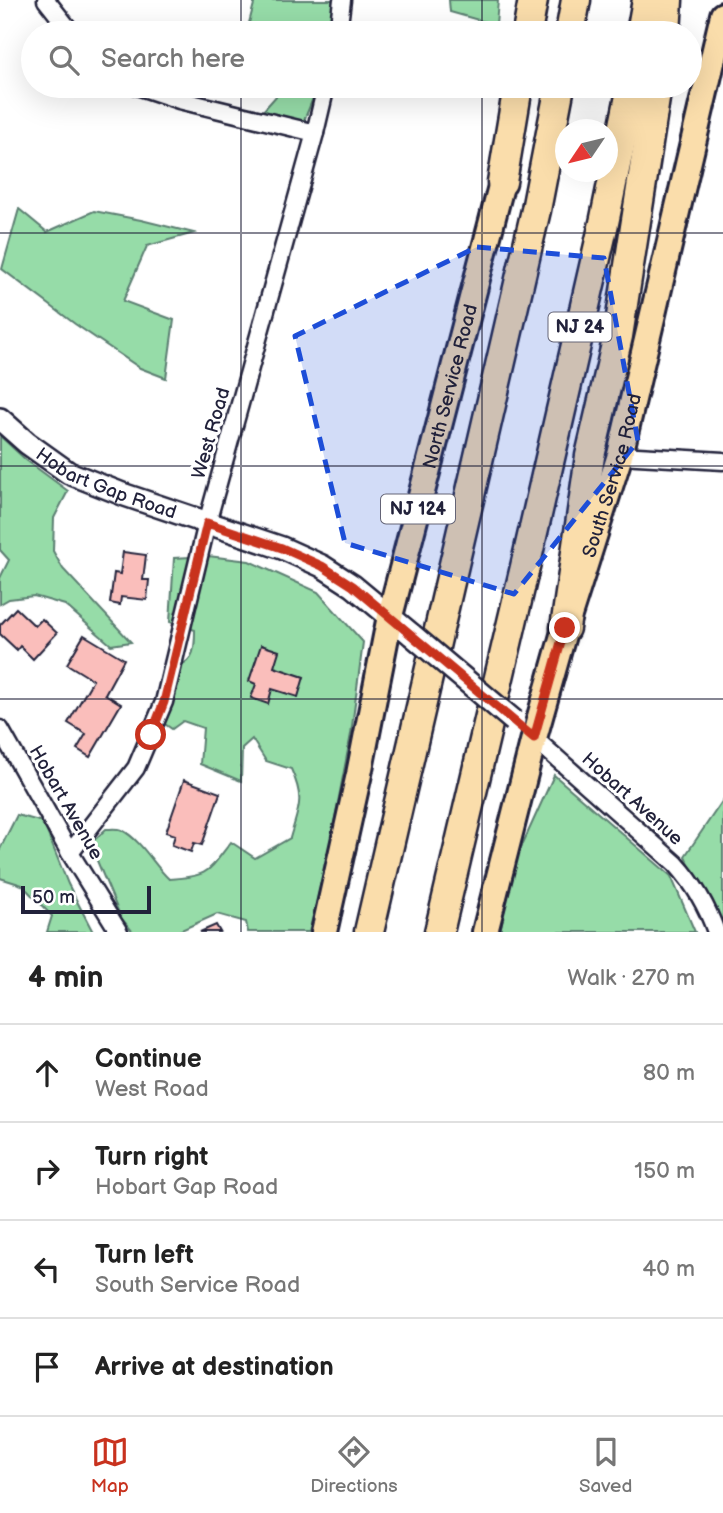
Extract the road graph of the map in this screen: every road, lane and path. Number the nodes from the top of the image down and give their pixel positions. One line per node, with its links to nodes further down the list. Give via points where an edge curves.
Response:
1 (46, 0): 9 (street)
2 (342, 0): 10 (street)
3 (521, 0): 11 (main road)
4 (533, 0): 12 (highway)
5 (576, 0): 13 (highway)
6 (647, 0): 14 (highway)
7 (668, 0): 15 (highway)
8 (723, 15): 26 (main road, South Service Road)
9 (63, 21)
10 (339, 21)
11 (518, 21)
12 (529, 21)
13 (572, 21)
14 (643, 21)
15 (667, 21)
16 (173, 98): 23 (street)
17 (323, 98): 23 (street, West Road)
18 (510, 98): 24 (main road, North Service Road / NJ 124)
19 (516, 98): 24 (highway)
20 (558, 98): 36 (highway, via 536,210)
21 (630, 98): 37 (highway, NJ 24)
22 (655, 98): 30 (highway, via 618,336 590,456)
23 (315, 134): 28 (street, West Road)
24 (502, 182): 29 (main road, North Service Road / NJ 124)
25 (0, 419): 28 (street, Hobart Gap Road, via 69,473)
26 (620, 455): 27 (street); 30 (main road, South Service Road)
27 (723, 461)
28 (207, 523): 29 (street, Hobart Gap Road, via 322,566); 33 (street, West Road, via 164,702 151,735 136,768)
29 (390, 617): 32 (street, Hobart Gap Road, bridge); 35 (main road, North Service Road / NJ 124)
30 (565, 628): 32 (main road, South Service Road)
31 (0, 729): 33 (street, Hobart Avenue)
32 (534, 738): 38 (main road, South Service Road); 39 (street, Hobart Avenue, via 676,864 705,905)
33 (70, 853): 34 (street, Hobart Avenue)
34 (120, 932)
35 (324, 932)
36 (369, 932)
37 (439, 932)
38 (485, 932)
39 (716, 932)

